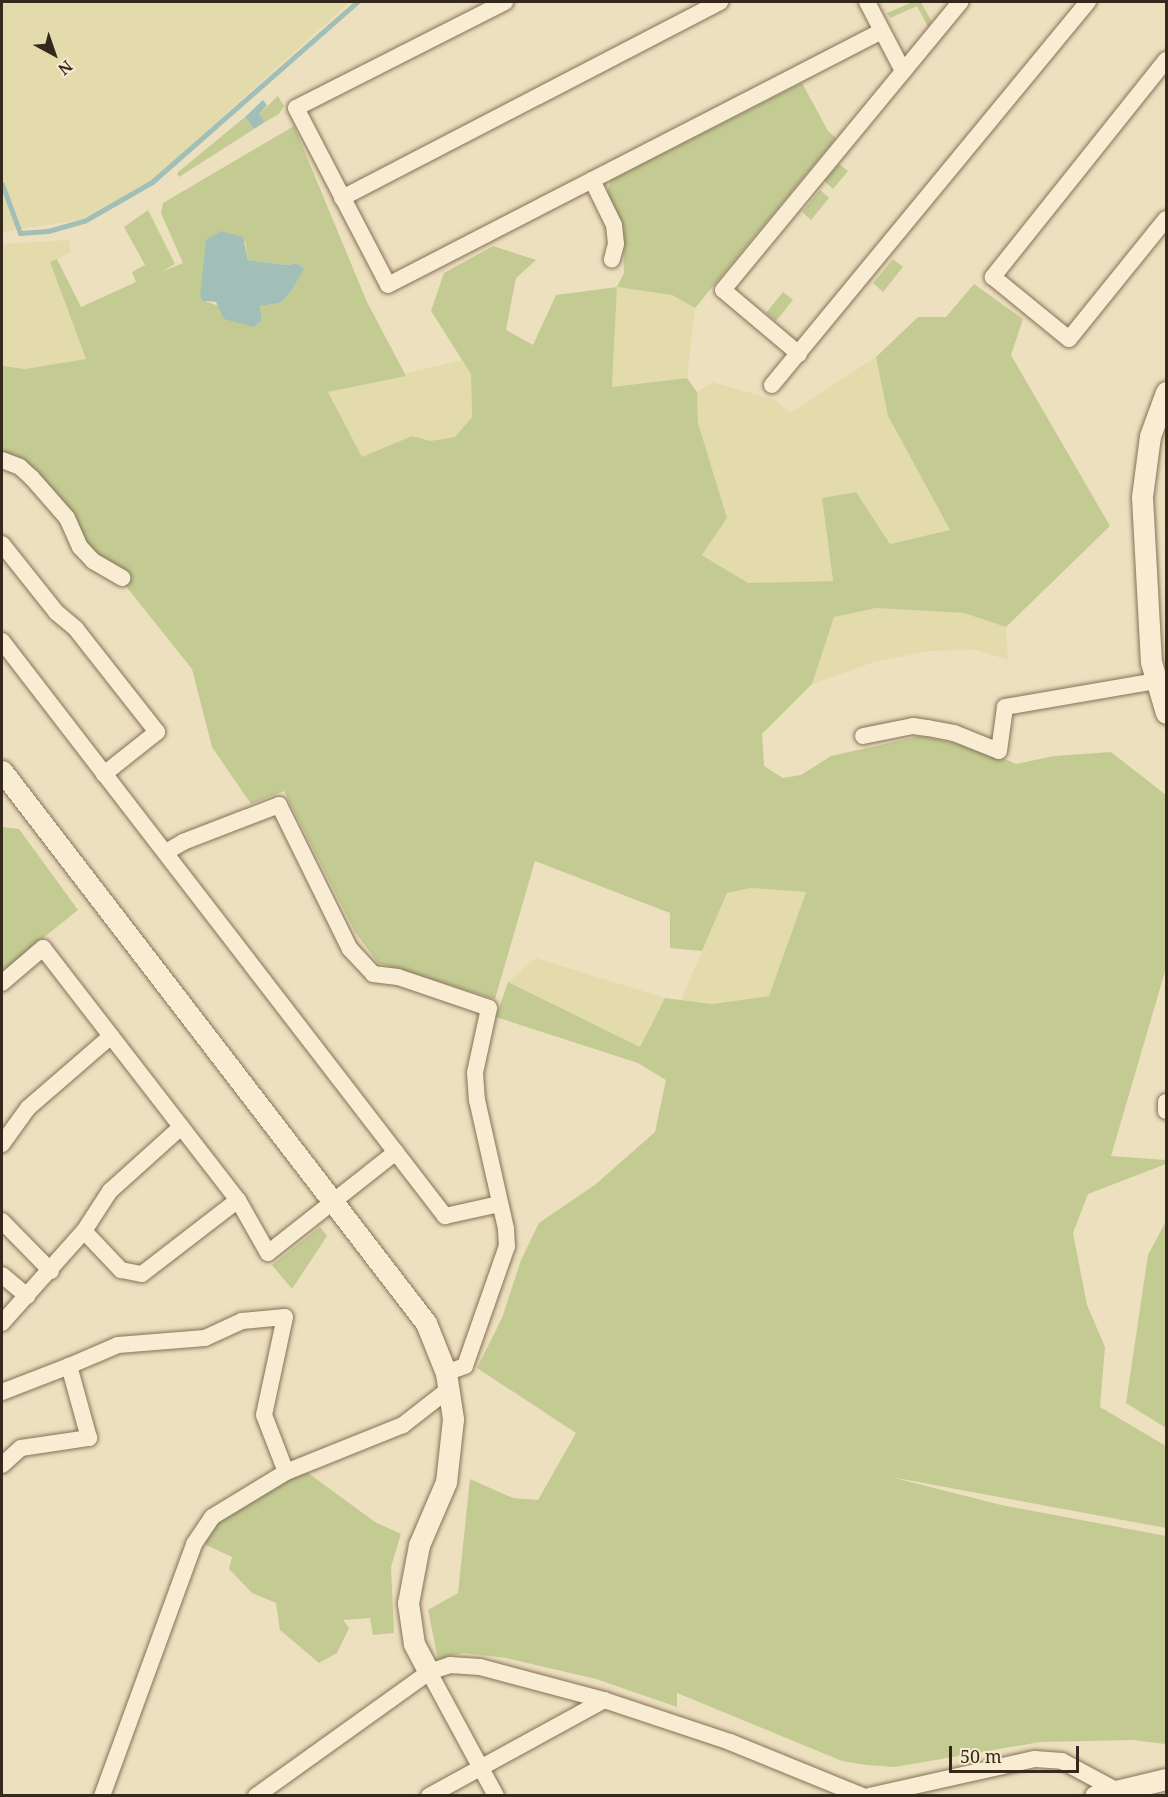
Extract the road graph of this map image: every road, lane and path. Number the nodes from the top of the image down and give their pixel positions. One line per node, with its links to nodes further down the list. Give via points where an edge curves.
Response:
1 (505, 2): 10 (street, via 296,108)
2 (720, 2): 10 (street)
3 (867, 2): 6 (street)
4 (960, 2): 8 (street)
5 (1088, 2): 13 (street)
6 (882, 31): 8 (street); 9 (street)
7 (1167, 60): 11 (street, via 993,276 1069,339)
8 (903, 71): 13 (street, via 723,290)
9 (592, 180): 10 (street, via 388,285); 12 (street, via 614,225 616,244)
10 (342, 198)
11 (1167, 219)
12 (612, 259)
13 (799, 354): 14 (street)
14 (772, 385)
15 (1167, 392): 20 (street, via 1155,417 1143,480)
16 (2, 460): 18 (street, via 20,467 32,478 67,518 80,547 93,561)
17 (2, 544): 24 (street, via 56,612 76,629 157,732)
18 (122, 578)
19 (2, 641): 24 (street)
20 (1155, 681): 21 (street); 22 (street, via 1005,707 999,751 954,733 928,728)
21 (1167, 713)
22 (863, 736)
23 (2, 772): 34 (street)
24 (104, 774): 25 (street)
25 (166, 852): 32 (street); 35 (street, via 279,805 350,949 373,974 398,977 489,1008 475,1073)
26 (2, 983): 27 (street, via 43,948)
27 (111, 1036): 30 (street); 31 (street, via 28,1108)
28 (1167, 1102): 29 (street)
29 (1167, 1111)
30 (181, 1127): 33 (street); 37 (street, via 110,1191)
31 (2, 1144)
32 (396, 1152): 34 (street); 35 (street, via 446,1216)
33 (238, 1200): 34 (street, via 268,1253); 37 (street, via 142,1274 121,1270)
34 (334, 1201): 43 (street, via 426,1323)
35 (499, 1204): 43 (street, via 506,1229 504,1264 465,1366)
36 (2, 1221): 38 (street)
37 (84, 1231): 38 (street)
38 (51, 1271): 40 (street)
39 (2, 1275): 40 (street)
40 (27, 1296): 41 (street)
41 (2, 1323)
42 (69, 1366): 44 (street); 45 (street, via 89,1438 21,1448); 46 (street, via 118,1345 205,1338 242,1321 285,1317 264,1415)
43 (448, 1381): 46 (street, via 387,1434); 47 (street, via 452,1450 446,1482 419,1545 408,1604 414,1644)
44 (2, 1392)
45 (2, 1466)
46 (286, 1472): 52 (street, via 212,1517 194,1544)
47 (429, 1672): 48 (street, via 450,1665 480,1667); 49 (street); 53 (street)
48 (604, 1700): 49 (street); 56 (street, via 730,1742)
49 (481, 1768): 54 (street); 55 (street)
50 (1167, 1779): 51 (street)
51 (1109, 1793): 57 (street, via 1062,1761 1035,1759)
52 (102, 1796)
53 (256, 1796)
54 (429, 1796)
55 (496, 1796)
56 (862, 1796)
57 (869, 1796)

